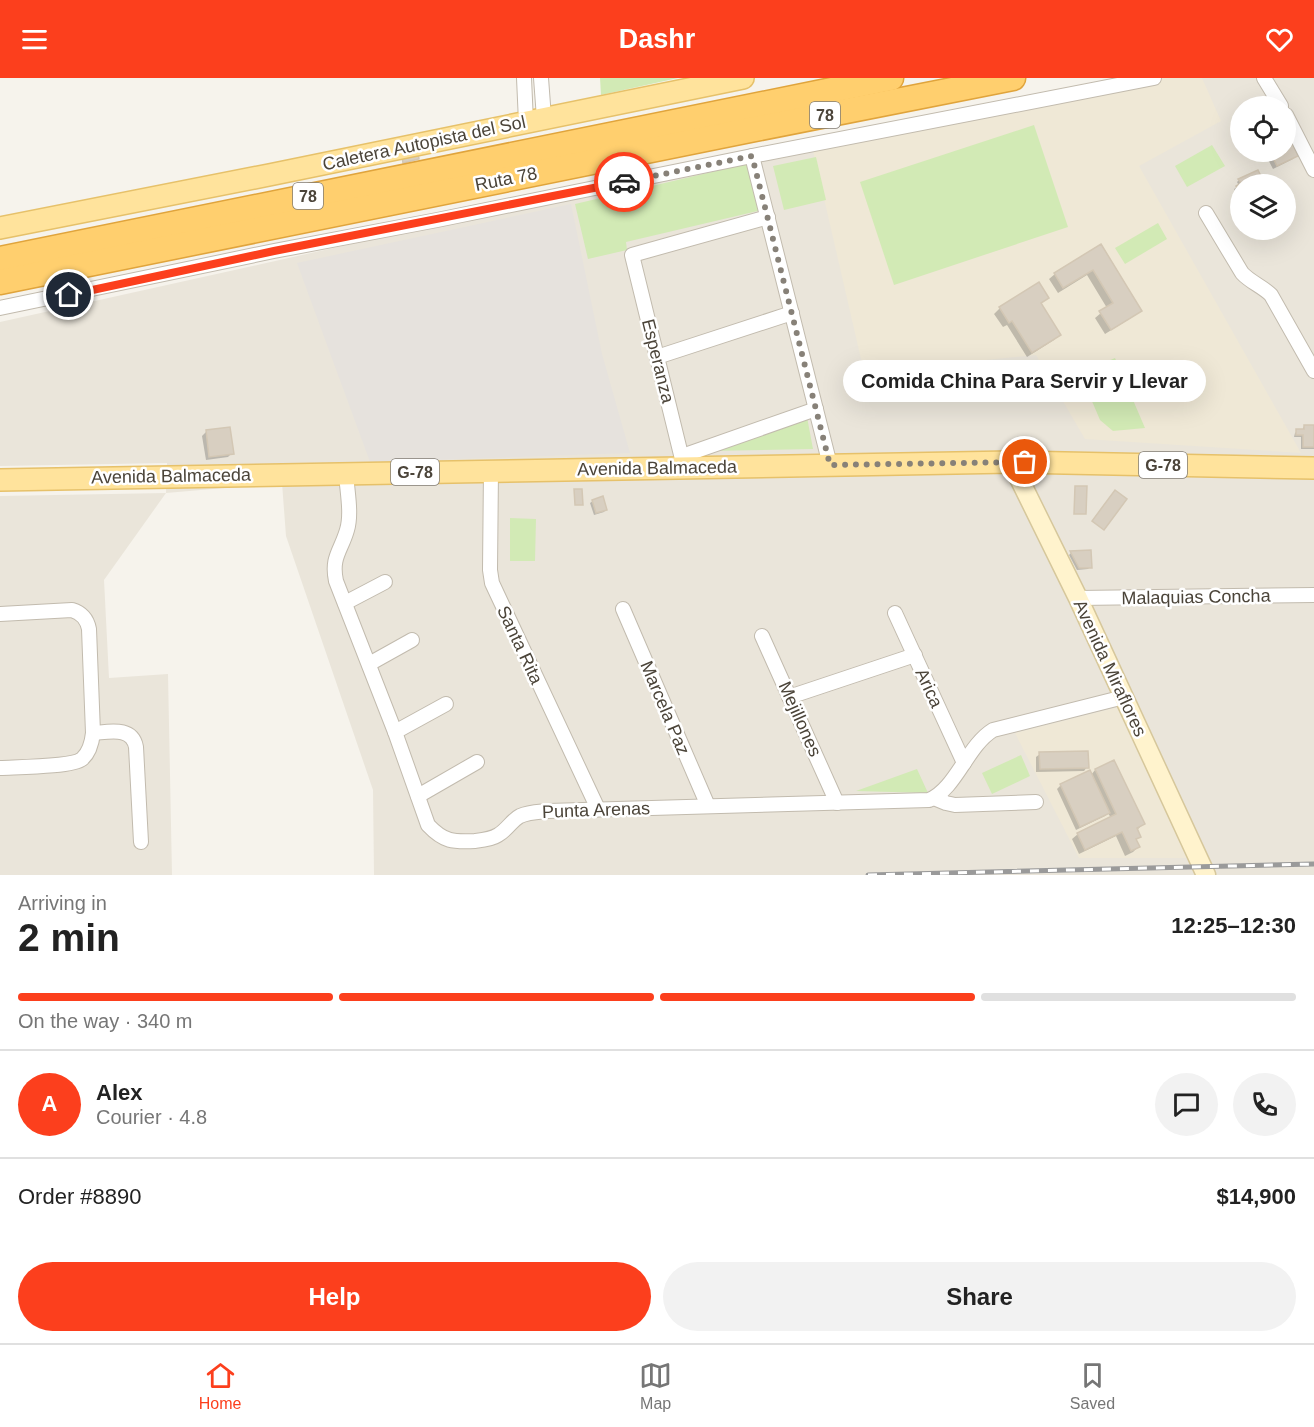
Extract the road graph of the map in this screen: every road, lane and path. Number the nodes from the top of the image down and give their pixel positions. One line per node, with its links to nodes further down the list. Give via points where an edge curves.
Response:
1 (524, 78): 9 (street)
2 (541, 78): 9 (street)
3 (743, 78): 9 (main road, Caletera Autopista del Sol)
4 (891, 78): 16 (highway, Ruta 78 / 78)
5 (1013, 78): 19 (highway, Ruta 78 / 78)
6 (1154, 78): 11 (street)
7 (1264, 78): 8 (street)
8 (1275, 96)
9 (535, 120): 15 (main road, Caletera Autopista del Sol)
10 (1296, 135): 12 (street)
11 (752, 156): 14 (street); 20 (street)
12 (1314, 170)
13 (1206, 213): 23 (street, via 1242,273 1270,295)
14 (768, 217): 21 (street); 22 (street, Esperanza, via 632,255)
15 (0, 228)
16 (45, 250): 17 (highway); 18 (highway, Ruta 78 / 78)
17 (0, 253)
18 (0, 259)
19 (0, 284)
20 (0, 308)
21 (792, 313): 22 (street); 24 (street)
22 (657, 357): 25 (street, Esperanza)
23 (1314, 371)
24 (816, 409): 25 (street); 27 (street)
25 (683, 461): 27 (main road, Avenida Balmaceda / G-78); 29 (main road, Avenida Balmaceda / G-78)
26 (1011, 462): 27 (main road, Avenida Balmaceda / G-78); 28 (main road, Avenida Balmaceda / G-78); 34 (main road, Avenida Miraflores)
27 (830, 465)
28 (1314, 468)
29 (491, 470): 30 (main road, Avenida Balmaceda / G-78); 56 (street, Santa Rita, via 492,583)
30 (346, 473): 31 (main road, Avenida Balmaceda / G-78); 35 (street, Punta Arenas, via 348,530 334,571)
31 (0, 480)
32 (386, 582): 35 (street)
33 (1314, 595): 34 (street, Malaquias Concha)
34 (1078, 598): 44 (main road, Avenida Miraflores)
35 (345, 603): 42 (street, Punta Arenas)
36 (623, 609): 55 (street, Marcela Paz)
37 (895, 613): 41 (street, Arica)
38 (0, 614): 47 (street, via 72,610 84,616 89,629)
39 (762, 636): 43 (street, Mejillones)
40 (412, 640): 42 (street)
41 (915, 655): 43 (street); 49 (street, Arica)
42 (369, 664): 46 (street, Punta Arenas)
43 (789, 697): 54 (street, Mejillones)
44 (1124, 697): 49 (street, via 993,730); 58 (main road, Avenida Miraflores)
45 (446, 704): 46 (street)
46 (395, 732): 51 (street, Punta Arenas)
47 (93, 733): 50 (street, via 87,753 77,761); 57 (street, via 125,732 136,743)
48 (477, 762): 51 (street)
49 (964, 763): 52 (street)
50 (0, 768)
51 (418, 796): 56 (street, Punta Arenas, via 428,825 454,842 497,836 518,817 531,812)
52 (934, 798): 53 (street, Punta Arenas, via 955,805); 54 (street, Punta Arenas)
53 (1036, 802)
54 (837, 803): 55 (street, Punta Arenas)
55 (708, 806): 56 (street, Punta Arenas)
56 (598, 808)
57 (141, 842)
58 (1206, 875)

